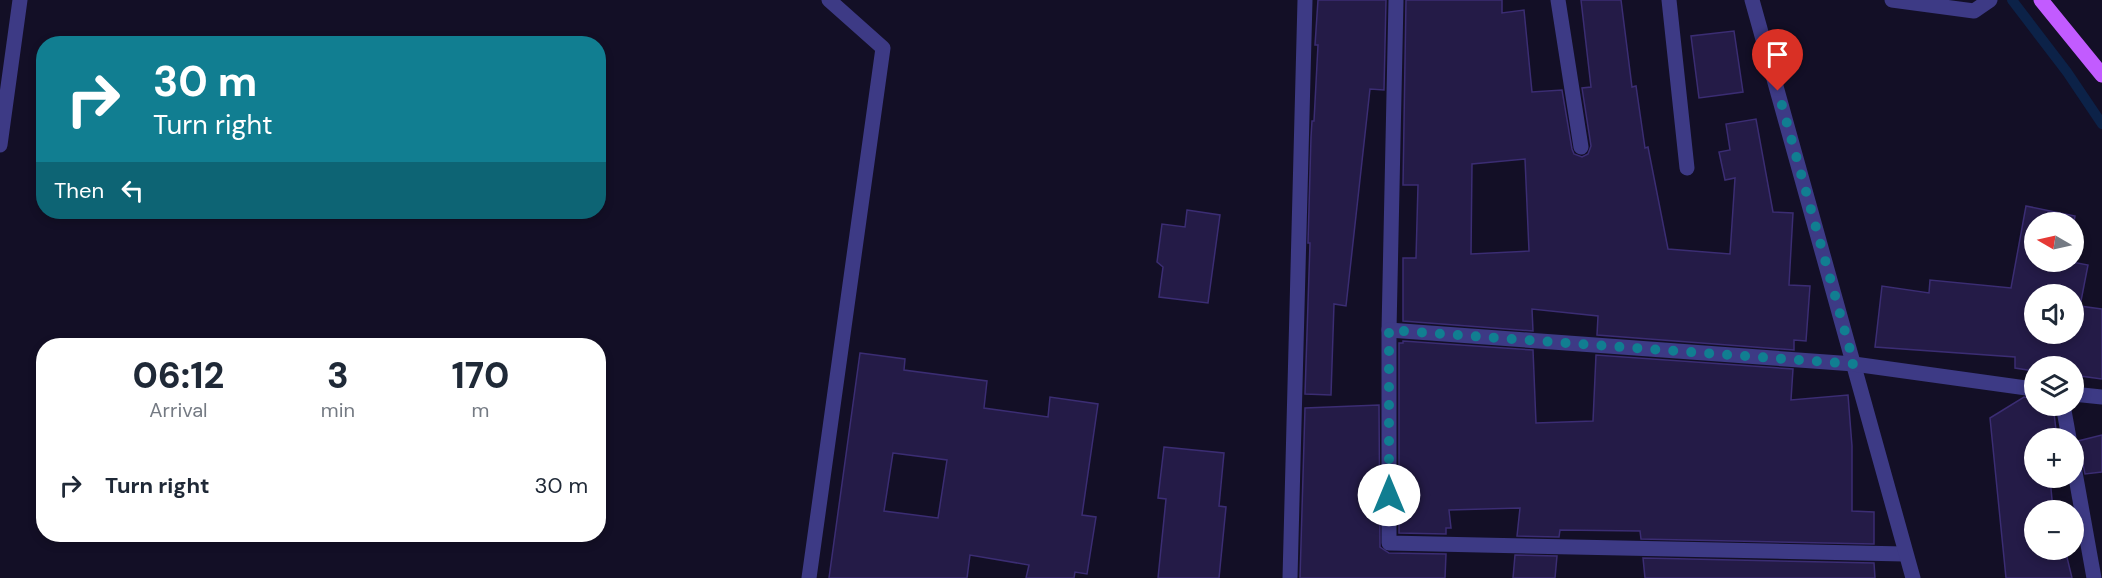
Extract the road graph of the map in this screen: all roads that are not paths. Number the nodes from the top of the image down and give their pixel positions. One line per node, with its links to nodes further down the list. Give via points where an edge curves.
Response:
1 (20, 0): 12 (street)
2 (829, 0): 22 (street, via 883,48)
3 (1305, 0): 23 (street)
4 (1396, 0): 15 (street)
5 (1558, 0): 13 (street)
6 (1669, 0): 14 (street)
7 (1752, 0): 16 (street)
8 (1892, 0): 9 (street, via 1974,11)
9 (1990, 0)
10 (2041, 0): 11 (main road)
11 (2102, 75)
12 (0, 145)
13 (1581, 147)
14 (1687, 168)
15 (1389, 330): 16 (street); 21 (street, via 1389,543)
16 (1854, 364): 17 (street); 21 (street)
17 (2024, 388)
18 (2084, 395): 19 (street)
19 (2102, 397)
20 (2078, 488): 25 (street)
21 (1904, 554): 24 (street)
22 (809, 578)
23 (1290, 578)
24 (1912, 578)
25 (2094, 578)

